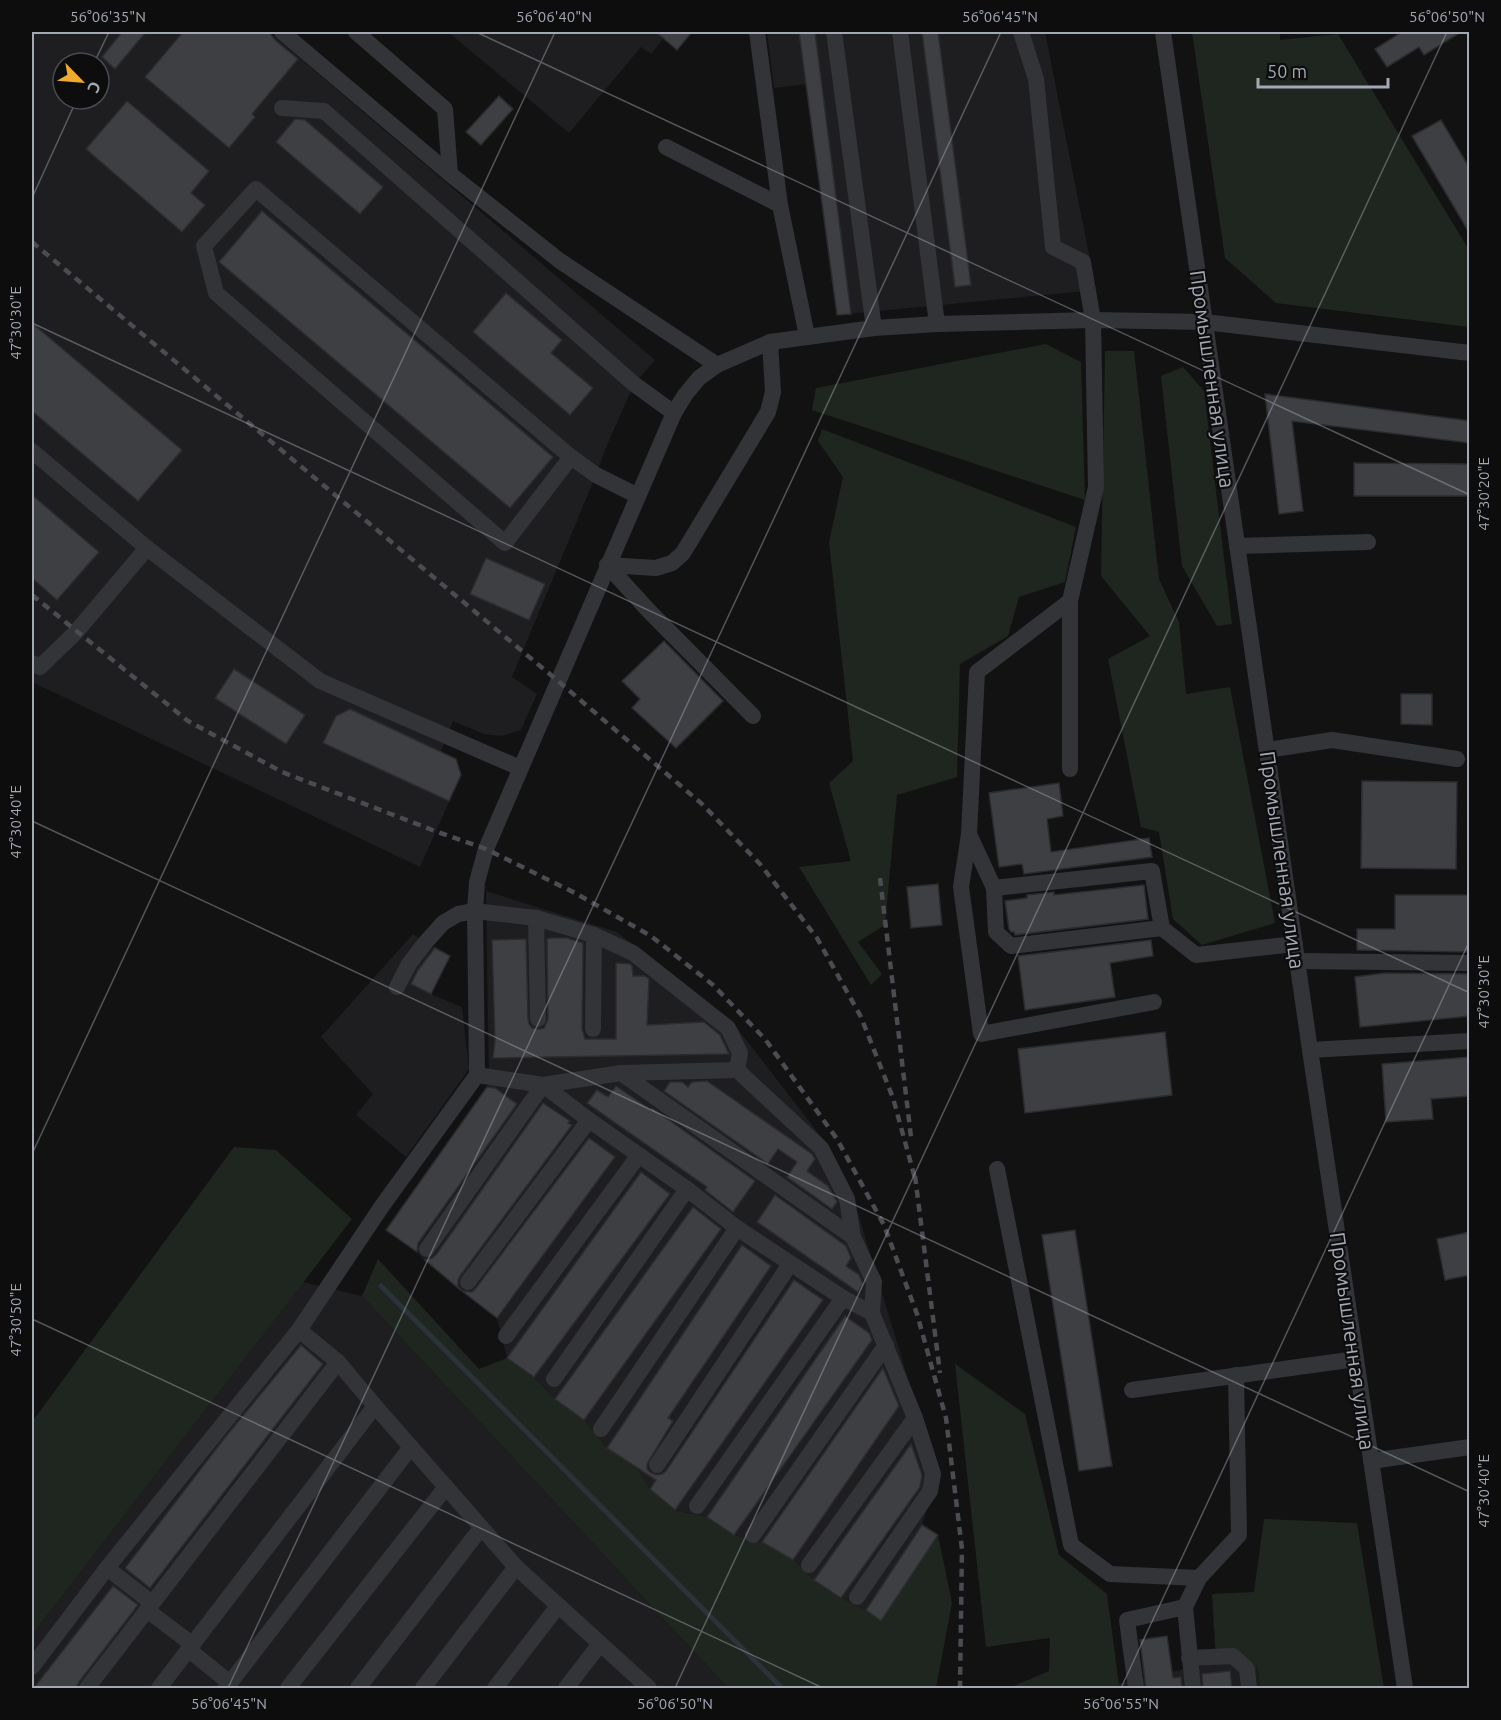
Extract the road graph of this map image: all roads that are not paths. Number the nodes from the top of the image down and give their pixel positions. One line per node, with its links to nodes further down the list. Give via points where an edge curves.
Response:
1 (282, 32): 8 (street)
2 (356, 32): 11 (street, via 445,109)
3 (757, 32): 12 (street)
4 (834, 32): 16 (street)
5 (900, 32): 15 (street)
6 (1021, 32): 13 (street, via 1036,79 1053,247 1083,262)
7 (1163, 32): 14 (street, Промышленная улица)
8 (303, 39): 11 (street)
9 (282, 108): 21 (street, via 324,111 634,384)
10 (666, 147): 12 (street)
11 (450, 174): 20 (street, via 560,261)
12 (780, 205): 17 (street)
13 (1092, 320): 14 (street); 15 (street); 29 (street, via 1096,488)
14 (1205, 322): 19 (street); 26 (street, Промышленная улица)
15 (937, 324): 16 (street)
16 (874, 328): 17 (street)
17 (807, 336): 18 (street)
18 (770, 342): 20 (street); 28 (street, via 773,392 768,412 683,553 672,563 657,568)
19 (1470, 352)
20 (717, 365): 21 (street, via 699,378)
21 (674, 413): 24 (street)
22 (32, 451): 27 (street)
23 (571, 457): 23 (street, via 256,189 204,246 216,292 505,543); 24 (street)
24 (638, 496): 28 (street)
25 (1368, 542): 26 (street)
26 (1237, 546): 32 (street, Промышленная улица)
27 (147, 548): 30 (street, via 69,639 40,667); 34 (street, via 320,681)
28 (607, 565): 31 (street); 34 (street)
29 (1070, 601): 35 (street); 36 (street, via 977,672)
30 (32, 663)
31 (753, 716)
32 (1267, 750): 33 (street, via 1332,740); 42 (street, Промышленная улица)
33 (1457, 759)
34 (520, 768): 38 (street, via 486,849 477,882)
35 (1070, 769)
36 (969, 834): 37 (street); 46 (street, via 961,888 981,1034)
37 (993, 888): 40 (street, via 1152,872); 40 (street, via 996,932 1011,946)
38 (475, 911): 39 (street); 45 (street, via 458,914 443,923 409,964); 53 (street)
39 (537, 918): 41 (street); 47 (street)
40 (1162, 928): 42 (street, via 1196,955)
41 (594, 935): 48 (street); 51 (street, via 633,953 728,1028 740,1053)
42 (1295, 944): 43 (street, Промышленная улица)
43 (1297, 961): 44 (street); 50 (street, Промышленная улица)
44 (1470, 963)
45 (397, 987)
46 (1154, 1002)
47 (538, 1019)
48 (592, 1029)
49 (1470, 1041): 50 (street)
50 (1310, 1050): 69 (street, Промышленная улица)
51 (737, 1070): 52 (street); 60 (street, via 821,1148 847,1199)
52 (621, 1073): 54 (street); 60 (street)
53 (477, 1075): 54 (street); 66 (street)
54 (543, 1084): 55 (street); 61 (street)
55 (590, 1120): 56 (street); 63 (street)
56 (639, 1155): 58 (street); 67 (street)
57 (997, 1169): 88 (street, via 1071,1545 1110,1574)
58 (687, 1189): 59 (street); 72 (street)
59 (737, 1228): 62 (street); 76 (street)
60 (853, 1237): 65 (street, via 874,1282)
61 (427, 1249)
62 (790, 1264): 64 (street); 80 (street)
63 (468, 1282)
64 (843, 1298): 65 (street); 82 (street)
65 (872, 1313): 68 (street)
66 (299, 1330): 70 (street); 87 (street)
67 (506, 1336)
68 (886, 1345): 75 (street); 84 (street)
69 (1356, 1359): 71 (street); 79 (street, Промышленная улица)
70 (339, 1362): 74 (street); 90 (street)
71 (1236, 1376): 73 (street); 88 (street, via 1239,1535)
72 (554, 1379)
73 (1132, 1390)
74 (375, 1406): 77 (street); 94 (street)
75 (915, 1418): 85 (street); 89 (street, via 933,1474 930,1491)
76 (601, 1430)
77 (411, 1447): 81 (street); 97 (street)
78 (1470, 1447): 79 (street)
79 (1371, 1461): 109 (street, Промышленная улица)
80 (657, 1465)
81 (446, 1487): 83 (street); 101 (street)
82 (697, 1506)
83 (481, 1528): 86 (street); 102 (street)
84 (753, 1535)
85 (809, 1565)
86 (516, 1567): 91 (street); 103 (street)
87 (107, 1568): 90 (street); 96 (street)
88 (1199, 1578): 92 (street)
89 (857, 1597)
90 (149, 1606): 94 (street); 99 (street)
91 (558, 1606): 93 (street); 104 (street)
92 (1185, 1607): 95 (street); 106 (street, via 1127,1620)
93 (600, 1644): 98 (street); 105 (street)
94 (191, 1648): 97 (street); 100 (street)
95 (1189, 1658): 107 (street); 108 (street, via 1233,1656 1247,1669)
96 (32, 1667)
97 (228, 1686)
98 (642, 1686)
99 (87, 1689)
100 (159, 1689)
101 (288, 1689)
102 (358, 1689)
103 (423, 1689)
104 (495, 1689)
105 (566, 1689)
106 (1136, 1689)
107 (1193, 1689)
108 (1249, 1689)
109 (1405, 1689)

